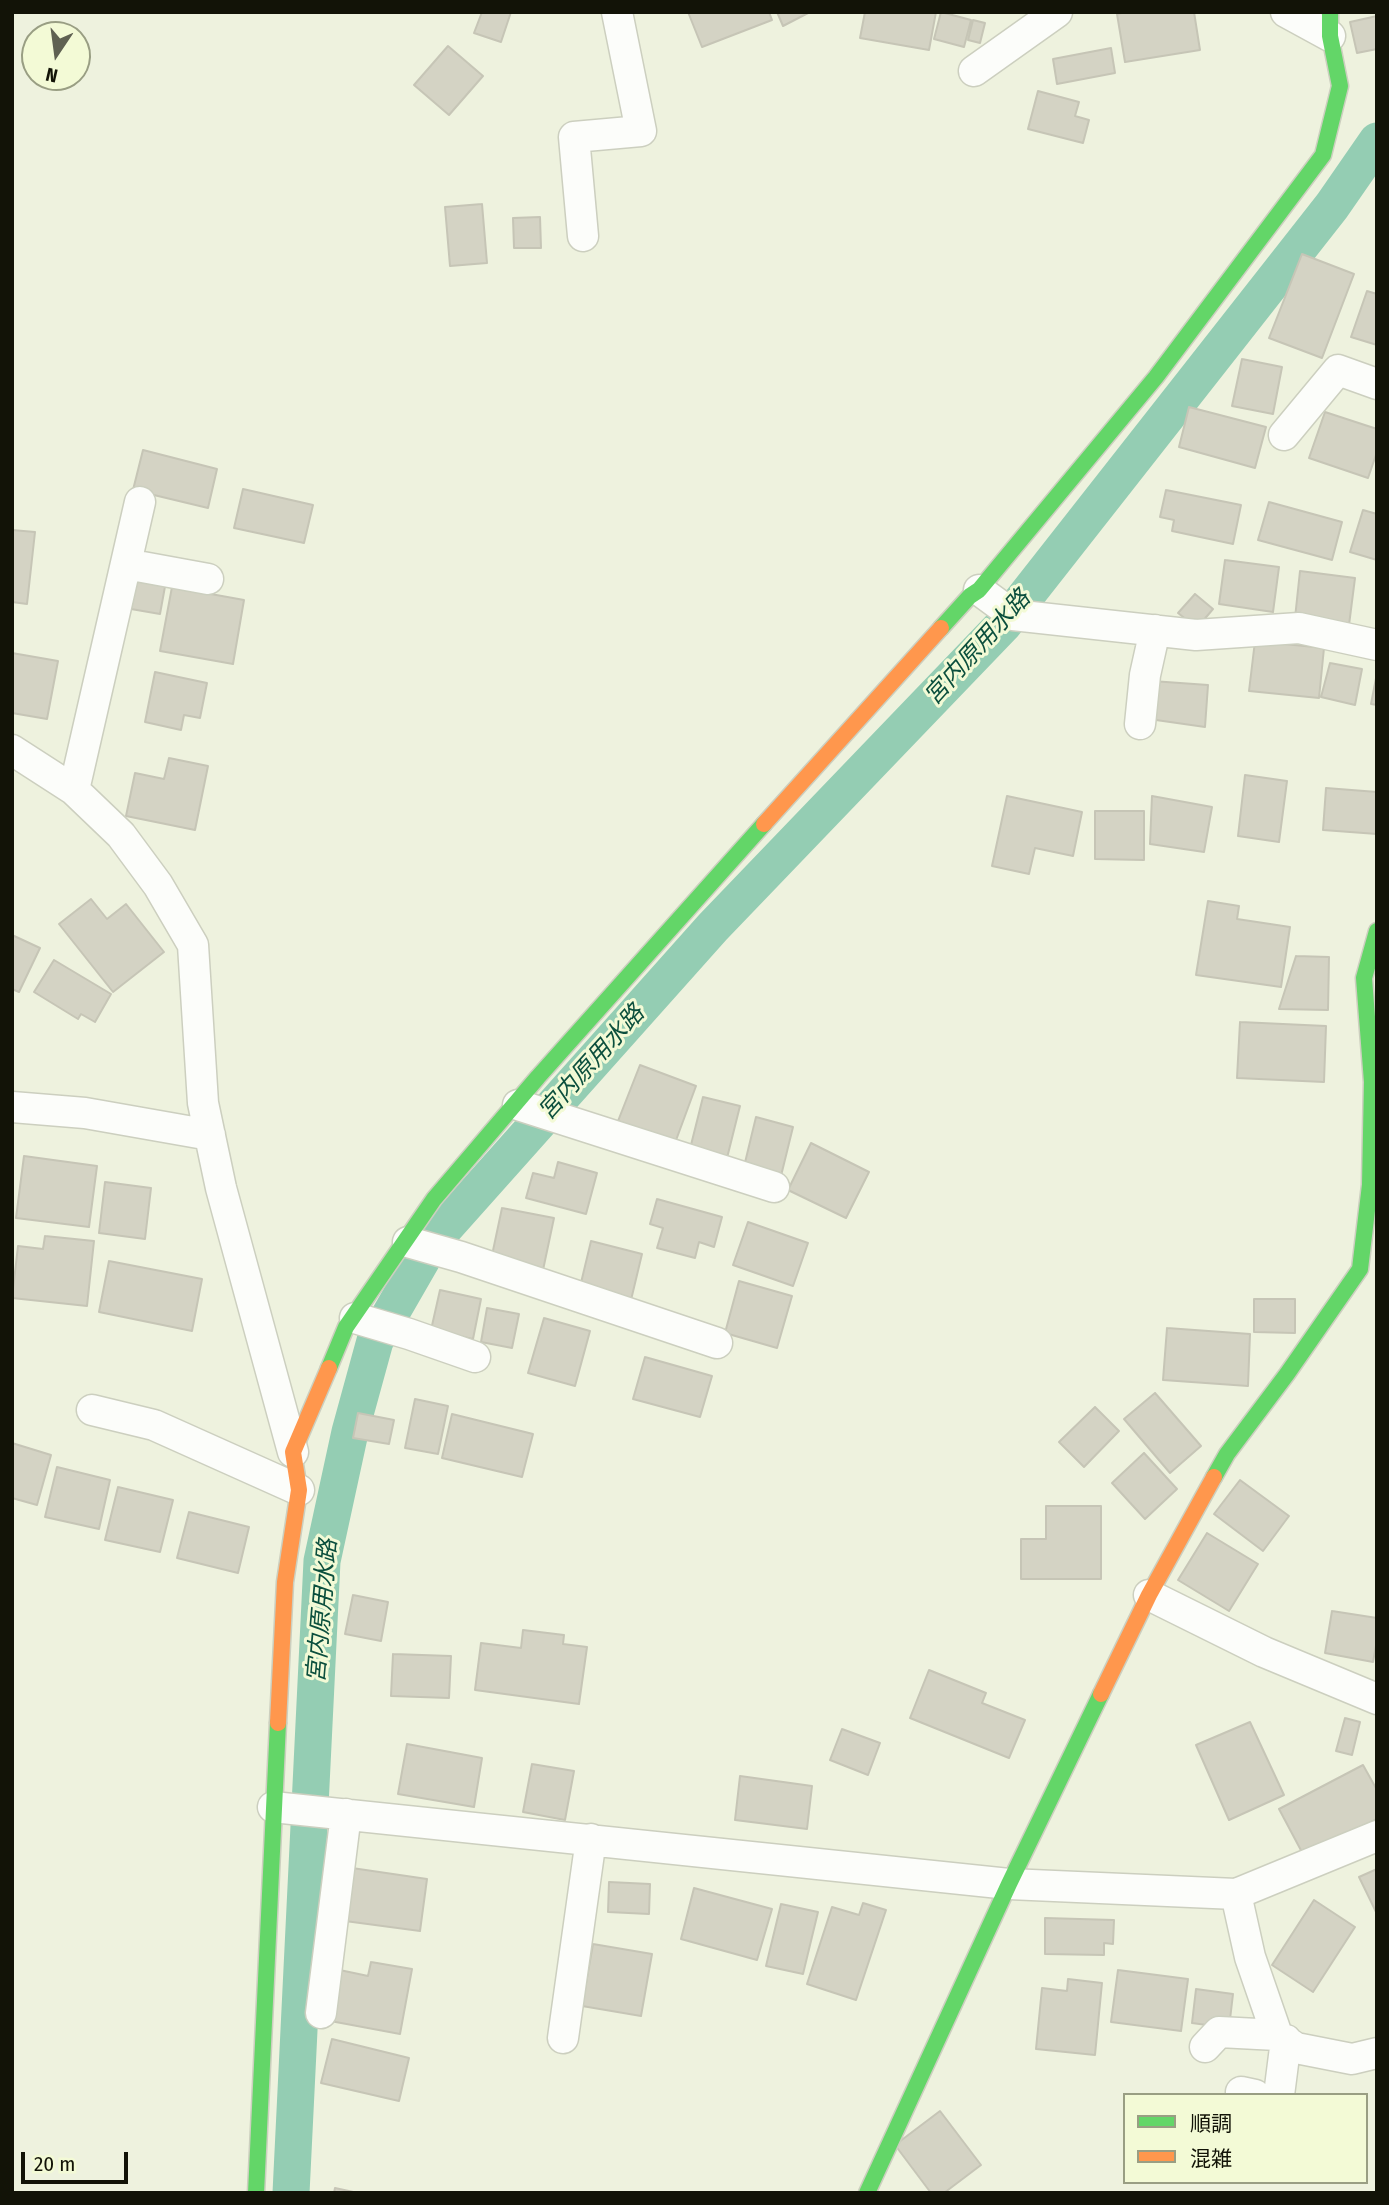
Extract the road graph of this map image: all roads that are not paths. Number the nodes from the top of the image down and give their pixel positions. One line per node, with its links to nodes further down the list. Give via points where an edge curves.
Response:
1 (617, 12): 6 (street, via 641,131 574,137)
2 (1056, 12): 5 (street)
3 (1286, 12): 4 (street)
4 (1330, 24): 12 (street, via 1339,86 1323,155 1156,377)
5 (974, 71)
6 (583, 236)
7 (1377, 384): 8 (street, via 1338,370)
8 (1284, 435)
9 (140, 502): 10 (street)
10 (126, 564): 11 (street); 17 (street)
11 (208, 579)
12 (984, 593): 13 (street, via 1013,615); 19 (street, via 970,596)
13 (1155, 630): 14 (street, via 1196,635 1299,628); 15 (street)
14 (1377, 645)
15 (1140, 724)
16 (12, 750): 17 (street)
17 (74, 790): 21 (street, via 121,835 158,885 193,945 203,1103)
18 (1377, 931): 30 (street, via 1364,978 1372,1082 1370,1185 1360,1269 1227,1454)
19 (516, 1104): 22 (street); 23 (street, via 434,1199)
20 (12, 1107): 21 (street, via 85,1113)
21 (210, 1135): 28 (street)
22 (774, 1187)
23 (406, 1242): 24 (street); 25 (street)
24 (354, 1318): 26 (street); 28 (street, via 346,1327)
25 (717, 1343)
26 (475, 1357)
27 (92, 1410): 29 (street, via 154,1425)
28 (293, 1452): 29 (street)
29 (299, 1490): 32 (street, via 285,1582)
30 (1149, 1595): 31 (street, via 1264,1652); 36 (street)
31 (1377, 1699)
32 (281, 1808): 33 (street); 45 (street)
33 (339, 1813): 35 (street); 38 (street)
34 (1377, 1836): 37 (street)
35 (591, 1839): 36 (street); 39 (street)
36 (1009, 1884): 37 (street); 44 (street)
37 (1236, 1894): 40 (street, via 1250,1957)
38 (321, 2013)
39 (563, 2038)
40 (1282, 2038): 41 (street, via 1219,2032); 42 (street, via 1296,2048 1352,2059); 43 (street)
41 (1205, 2047)
42 (1377, 2053)
43 (1279, 2093)
44 (877, 2188)
45 (256, 2193)

